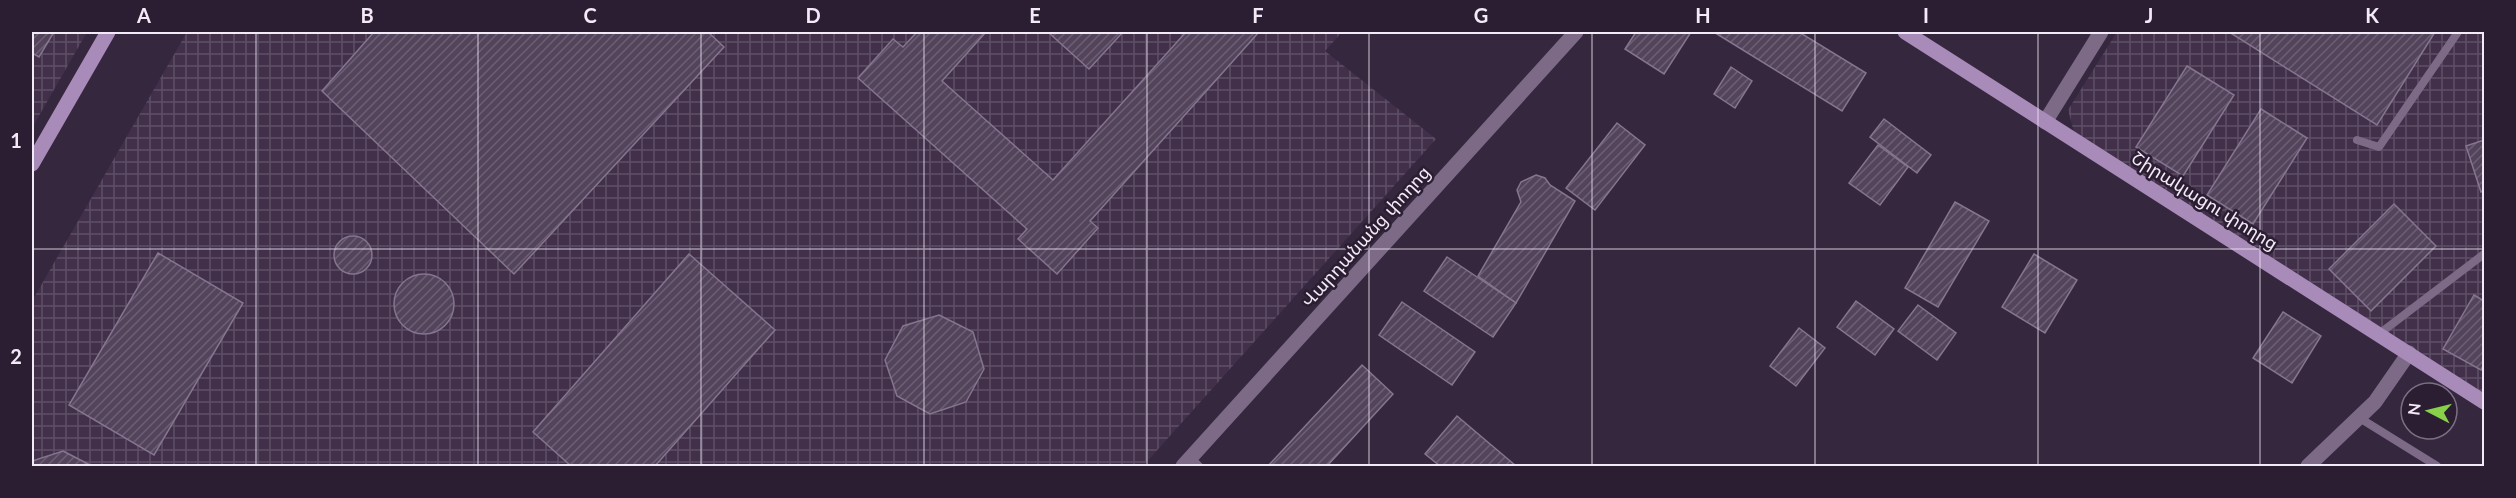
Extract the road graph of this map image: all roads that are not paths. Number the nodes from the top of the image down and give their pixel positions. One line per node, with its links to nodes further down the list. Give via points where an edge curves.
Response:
1 (108, 32): 8 (street)
2 (1576, 32): 14 (street, Վարդանանց փողոց)
3 (1905, 32): 6 (street, Շիրակացու փողոց)
4 (2101, 32): 6 (street)
5 (2458, 32): 7 (lane, via 2379,147)
6 (2045, 122): 10 (street, Շիրակացու փողոց)
7 (2357, 140)
8 (32, 164)
9 (2484, 254): 10 (lane)
10 (2379, 334): 11 (street, Շիրակացու փողոց)
11 (2409, 353): 12 (street, Շիրակացու փողոց); 13 (street, via 2375,402)
12 (2484, 402)
13 (2358, 417): 15 (street); 16 (lane)
14 (1191, 464)
15 (2308, 466)
16 (2437, 466)

